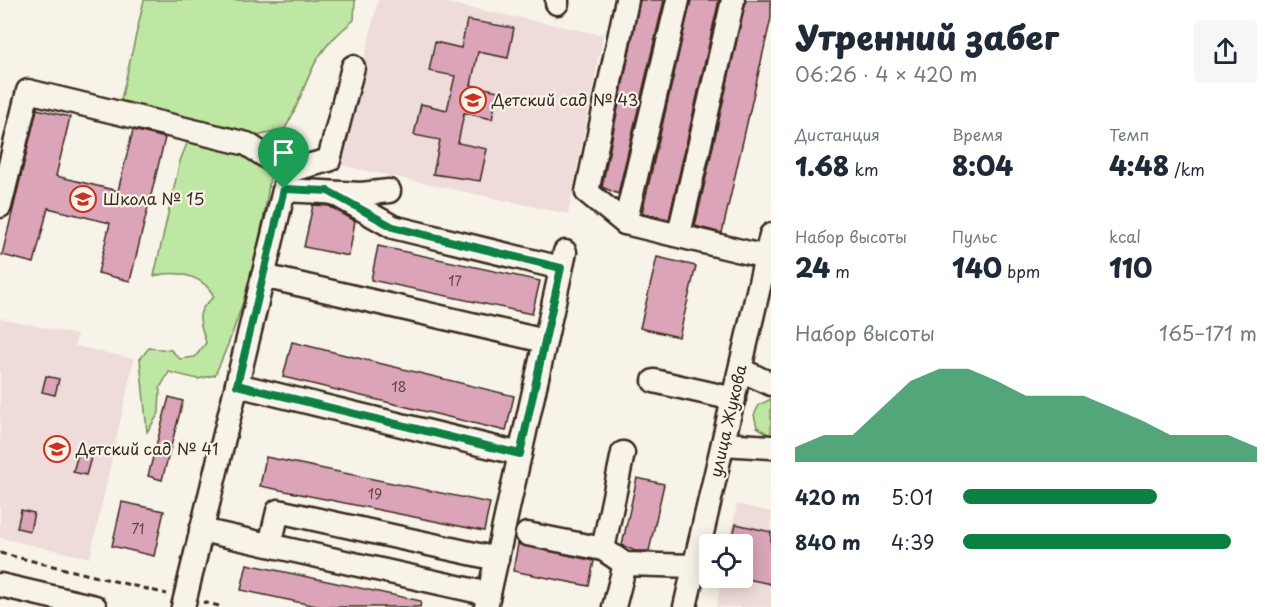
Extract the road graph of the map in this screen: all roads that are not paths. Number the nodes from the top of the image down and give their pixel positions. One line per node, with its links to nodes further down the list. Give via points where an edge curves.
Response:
1 (627, 0): 9 (street, via 587,192)
2 (678, 0): 9 (street)
3 (733, 0): 10 (street)
4 (353, 67): 5 (street, via 329,160)
5 (286, 180): 6 (street); 8 (street, via 247,144 28,91); 12 (street)
6 (328, 191): 7 (street); 13 (street, via 393,227 563,260)
7 (389, 191)
8 (0, 206)
9 (625, 223): 10 (street)
10 (679, 234): 11 (street)
11 (769, 246): 14 (street, улица Жукова)
12 (263, 276): 13 (street); 17 (street)
13 (545, 341): 22 (street)
14 (741, 370): 16 (street); 18 (street, улица Жукова)
15 (654, 381): 18 (street)
16 (771, 384)
17 (237, 385): 22 (street); 23 (street)
18 (734, 399): 19 (street, улица Жукова)
19 (723, 444): 20 (street); 29 (street, улица Жукова)
20 (771, 447)
21 (623, 453): 26 (street)
22 (520, 454): 27 (street)
23 (201, 530): 25 (street); 32 (street)
24 (527, 534): 26 (street)
25 (270, 545): 27 (street, via 278,511); 31 (street)
26 (603, 549): 28 (street)
27 (497, 559): 31 (street)
28 (625, 564): 29 (street); 34 (street)
29 (694, 566): 35 (street, улица Жукова)
30 (0, 585): 33 (street)
31 (488, 600)
32 (184, 603)
33 (95, 607)
34 (614, 607)
35 (685, 607)

